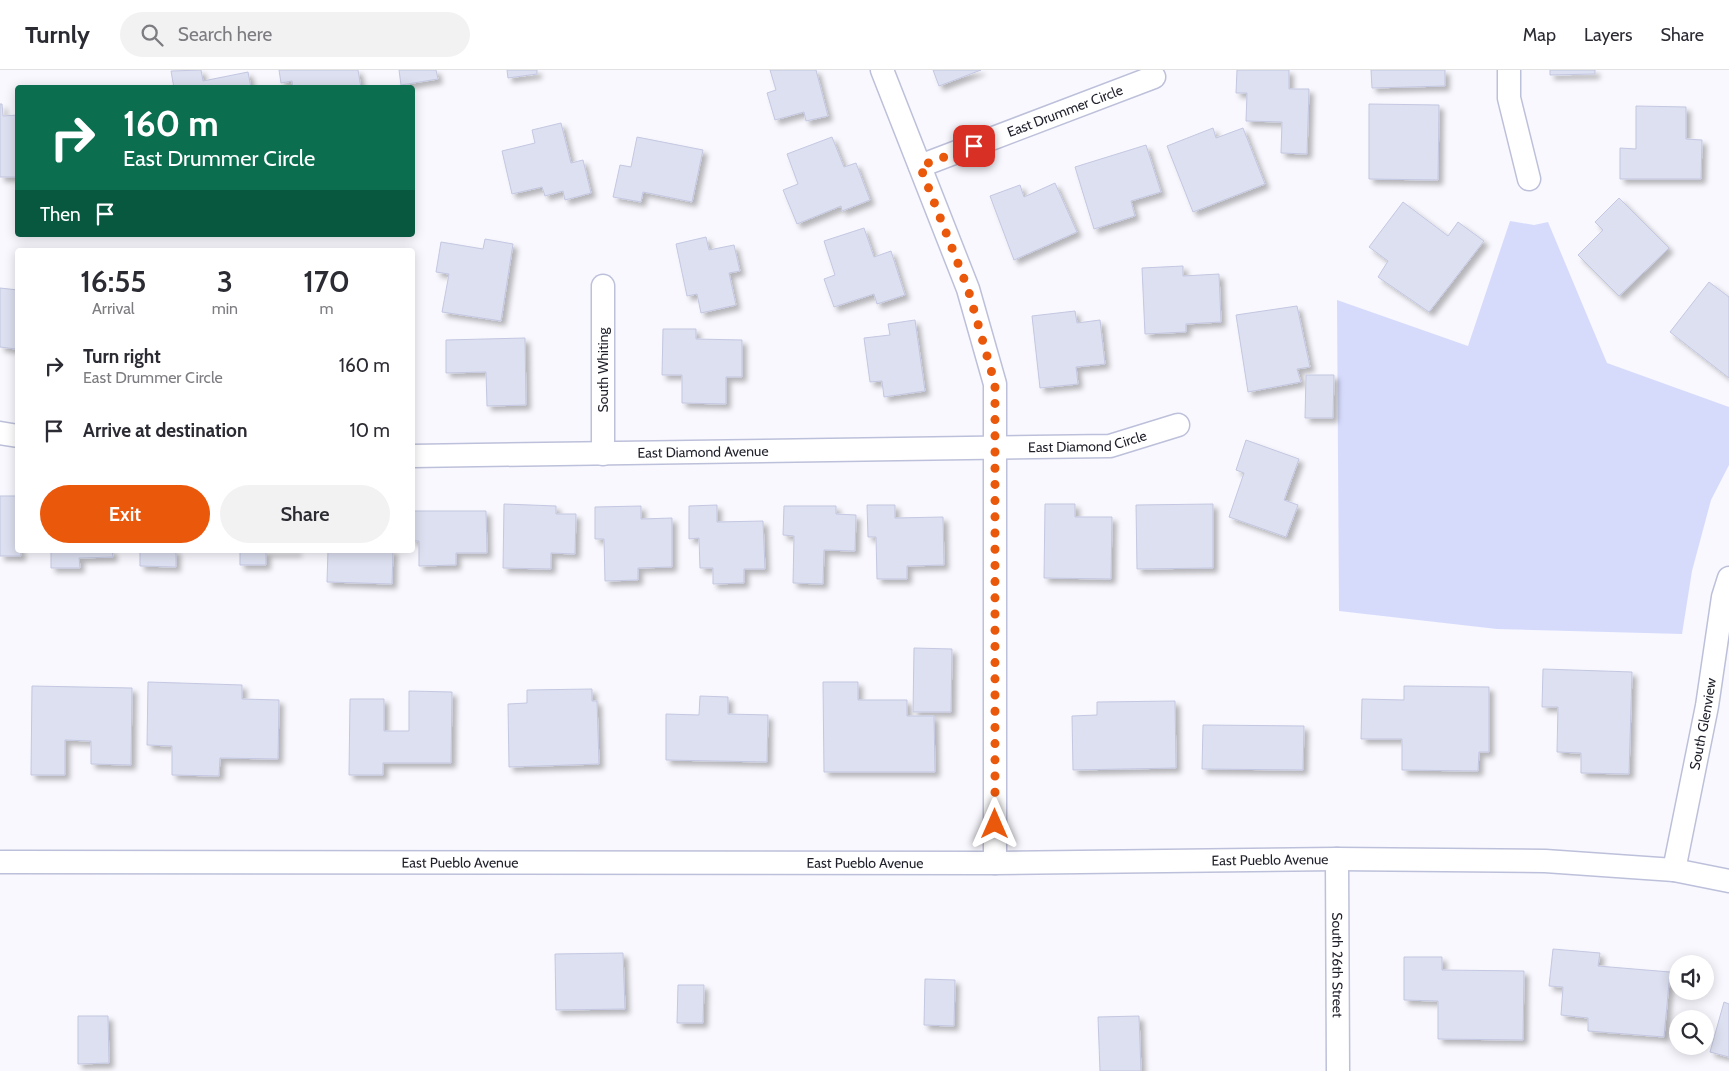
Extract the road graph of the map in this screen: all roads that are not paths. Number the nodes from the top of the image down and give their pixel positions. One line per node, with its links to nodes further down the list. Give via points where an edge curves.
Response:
1 (882, 70): 4 (street)
2 (1509, 70): 5 (street, via 1510,98)
3 (1154, 77): 4 (street, East Drummer Circle)
4 (920, 166): 10 (street, via 968,289 995,384)
5 (1529, 179)
6 (603, 286): 11 (street, South Whiting)
7 (1178, 425): 10 (street, East Diamond Circle, via 1110,446)
8 (0, 433): 9 (street)
9 (15, 436)
10 (995, 448): 11 (street, East Diamond Avenue); 16 (street)
11 (603, 454): 12 (street, East Diamond Avenue)
12 (415, 456)
13 (1729, 578): 17 (street, South Glenview)
14 (1336, 859): 16 (street, East Pueblo Avenue); 17 (street, East Pueblo Avenue, via 1545,861); 19 (street, South 26th Street)
15 (0, 862): 16 (street, East Pueblo Avenue)
16 (995, 863)
17 (1674, 870): 18 (street, East Pueblo Avenue)
18 (1729, 881)
19 (1338, 1071)

